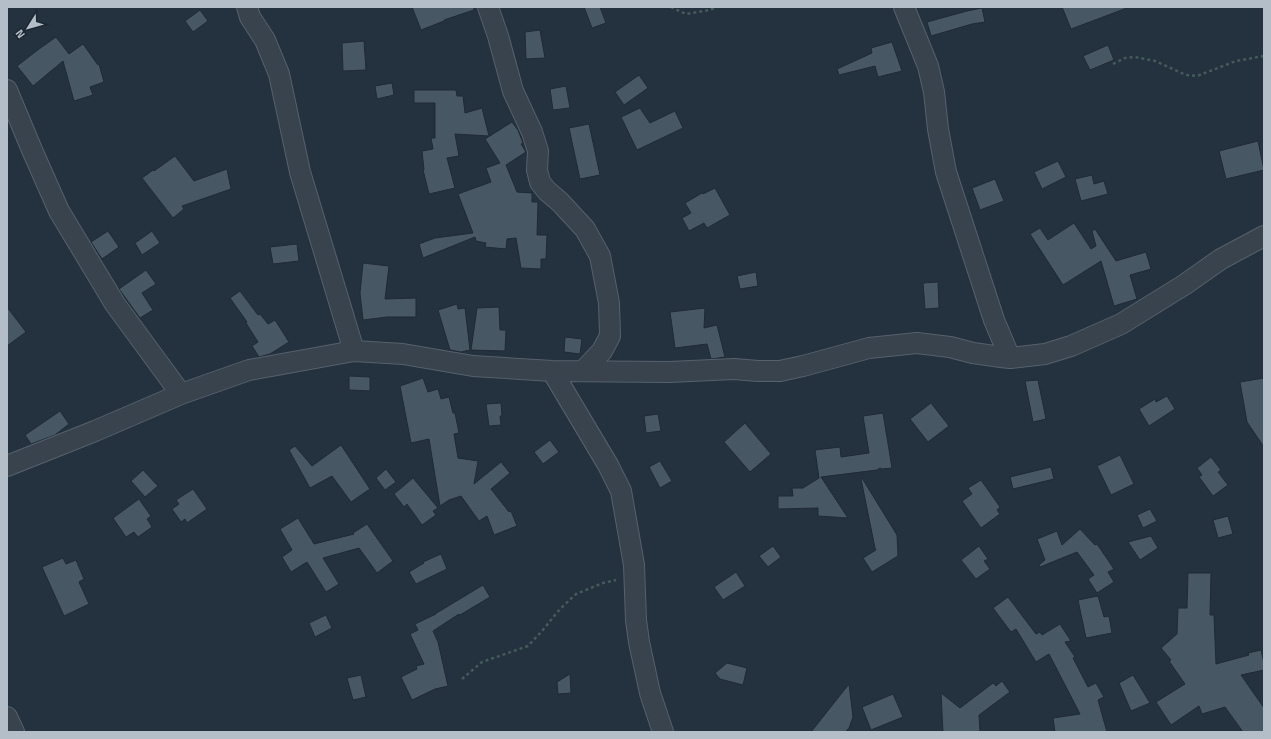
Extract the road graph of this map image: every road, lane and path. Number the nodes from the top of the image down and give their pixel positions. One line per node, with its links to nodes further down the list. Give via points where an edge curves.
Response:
1 (247, 7): 10 (street, via 250,17 265,40 279,74 300,172)
2 (488, 7): 12 (street, via 513,91 538,151 537,170 540,182 585,229 600,256 608,303 610,336 602,351)
3 (671, 7): 4 (path, via 686,14)
4 (717, 7)
5 (904, 7): 11 (street, via 928,66 946,172 994,320)
6 (1264, 56): 7 (path, via 1236,61 1197,76 1186,75 1155,61 1135,57)
7 (1112, 64)
8 (7, 90): 14 (street, via 63,218 115,304)
9 (1264, 236): 11 (street, via 1221,259 1121,324 1071,346 1045,354)
10 (354, 351): 13 (street, via 403,354 473,366); 14 (street, via 249,370)
11 (1010, 358): 12 (street, via 917,343 869,348 780,371)
12 (584, 370): 13 (street)
13 (552, 371): 16 (street, via 621,491)
14 (181, 394): 15 (street)
15 (7, 466)
16 (635, 577): 17 (path, via 603,583 576,594 528,646 482,662); 20 (street, via 639,642 650,693)
17 (462, 680)
18 (7, 717): 19 (street)
19 (14, 732)
20 (663, 732)

